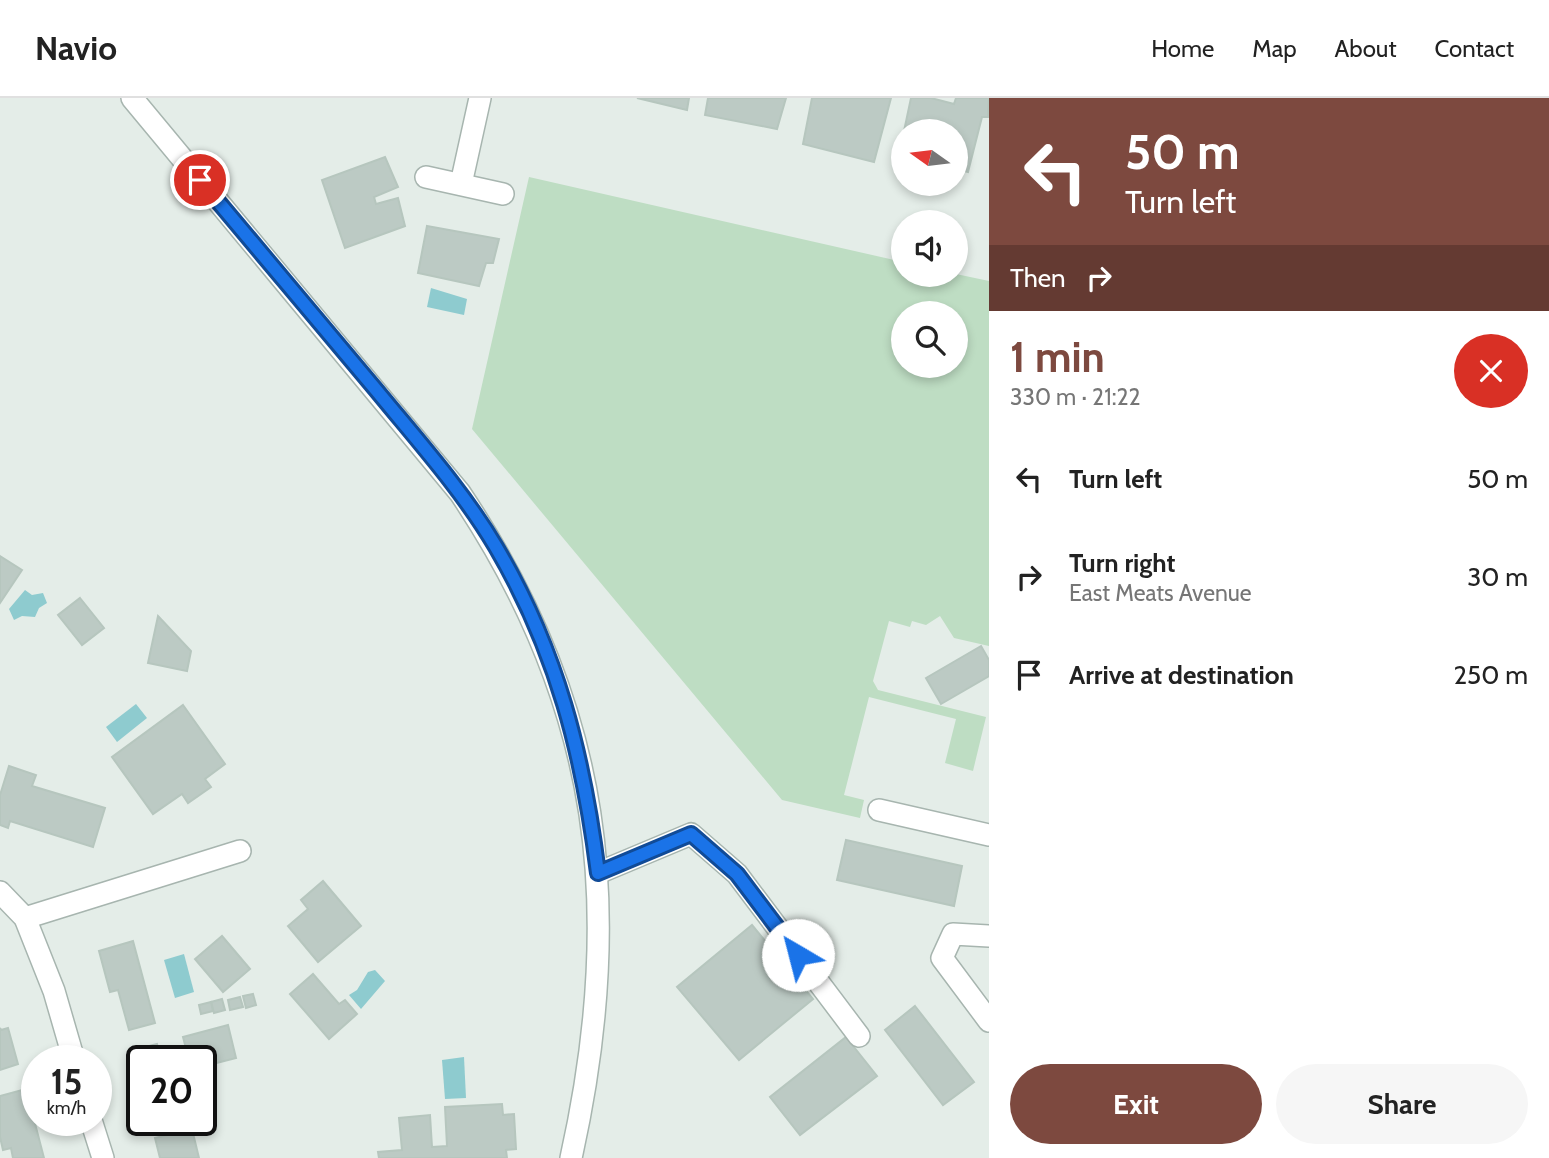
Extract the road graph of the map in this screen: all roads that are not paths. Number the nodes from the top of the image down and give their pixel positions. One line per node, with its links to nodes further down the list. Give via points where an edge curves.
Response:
1 (132, 98): 9 (street, via 412,433 496,547 530,616 572,723)
2 (480, 98): 4 (street)
3 (426, 177): 4 (street)
4 (461, 184): 5 (street)
5 (503, 194)
6 (879, 810): 7 (street)
7 (987, 828)
8 (240, 851): 11 (street)
9 (598, 873): 14 (street, via 691,834 737,874); 18 (street, via 595,1017 590,1069)
10 (0, 892): 11 (street)
11 (25, 918): 15 (street)
12 (989, 936): 13 (street, via 953,934 942,958)
13 (989, 1021)
14 (859, 1036)
15 (70, 1045)
16 (96, 1136): 17 (street)
17 (103, 1158)
18 (571, 1158)

